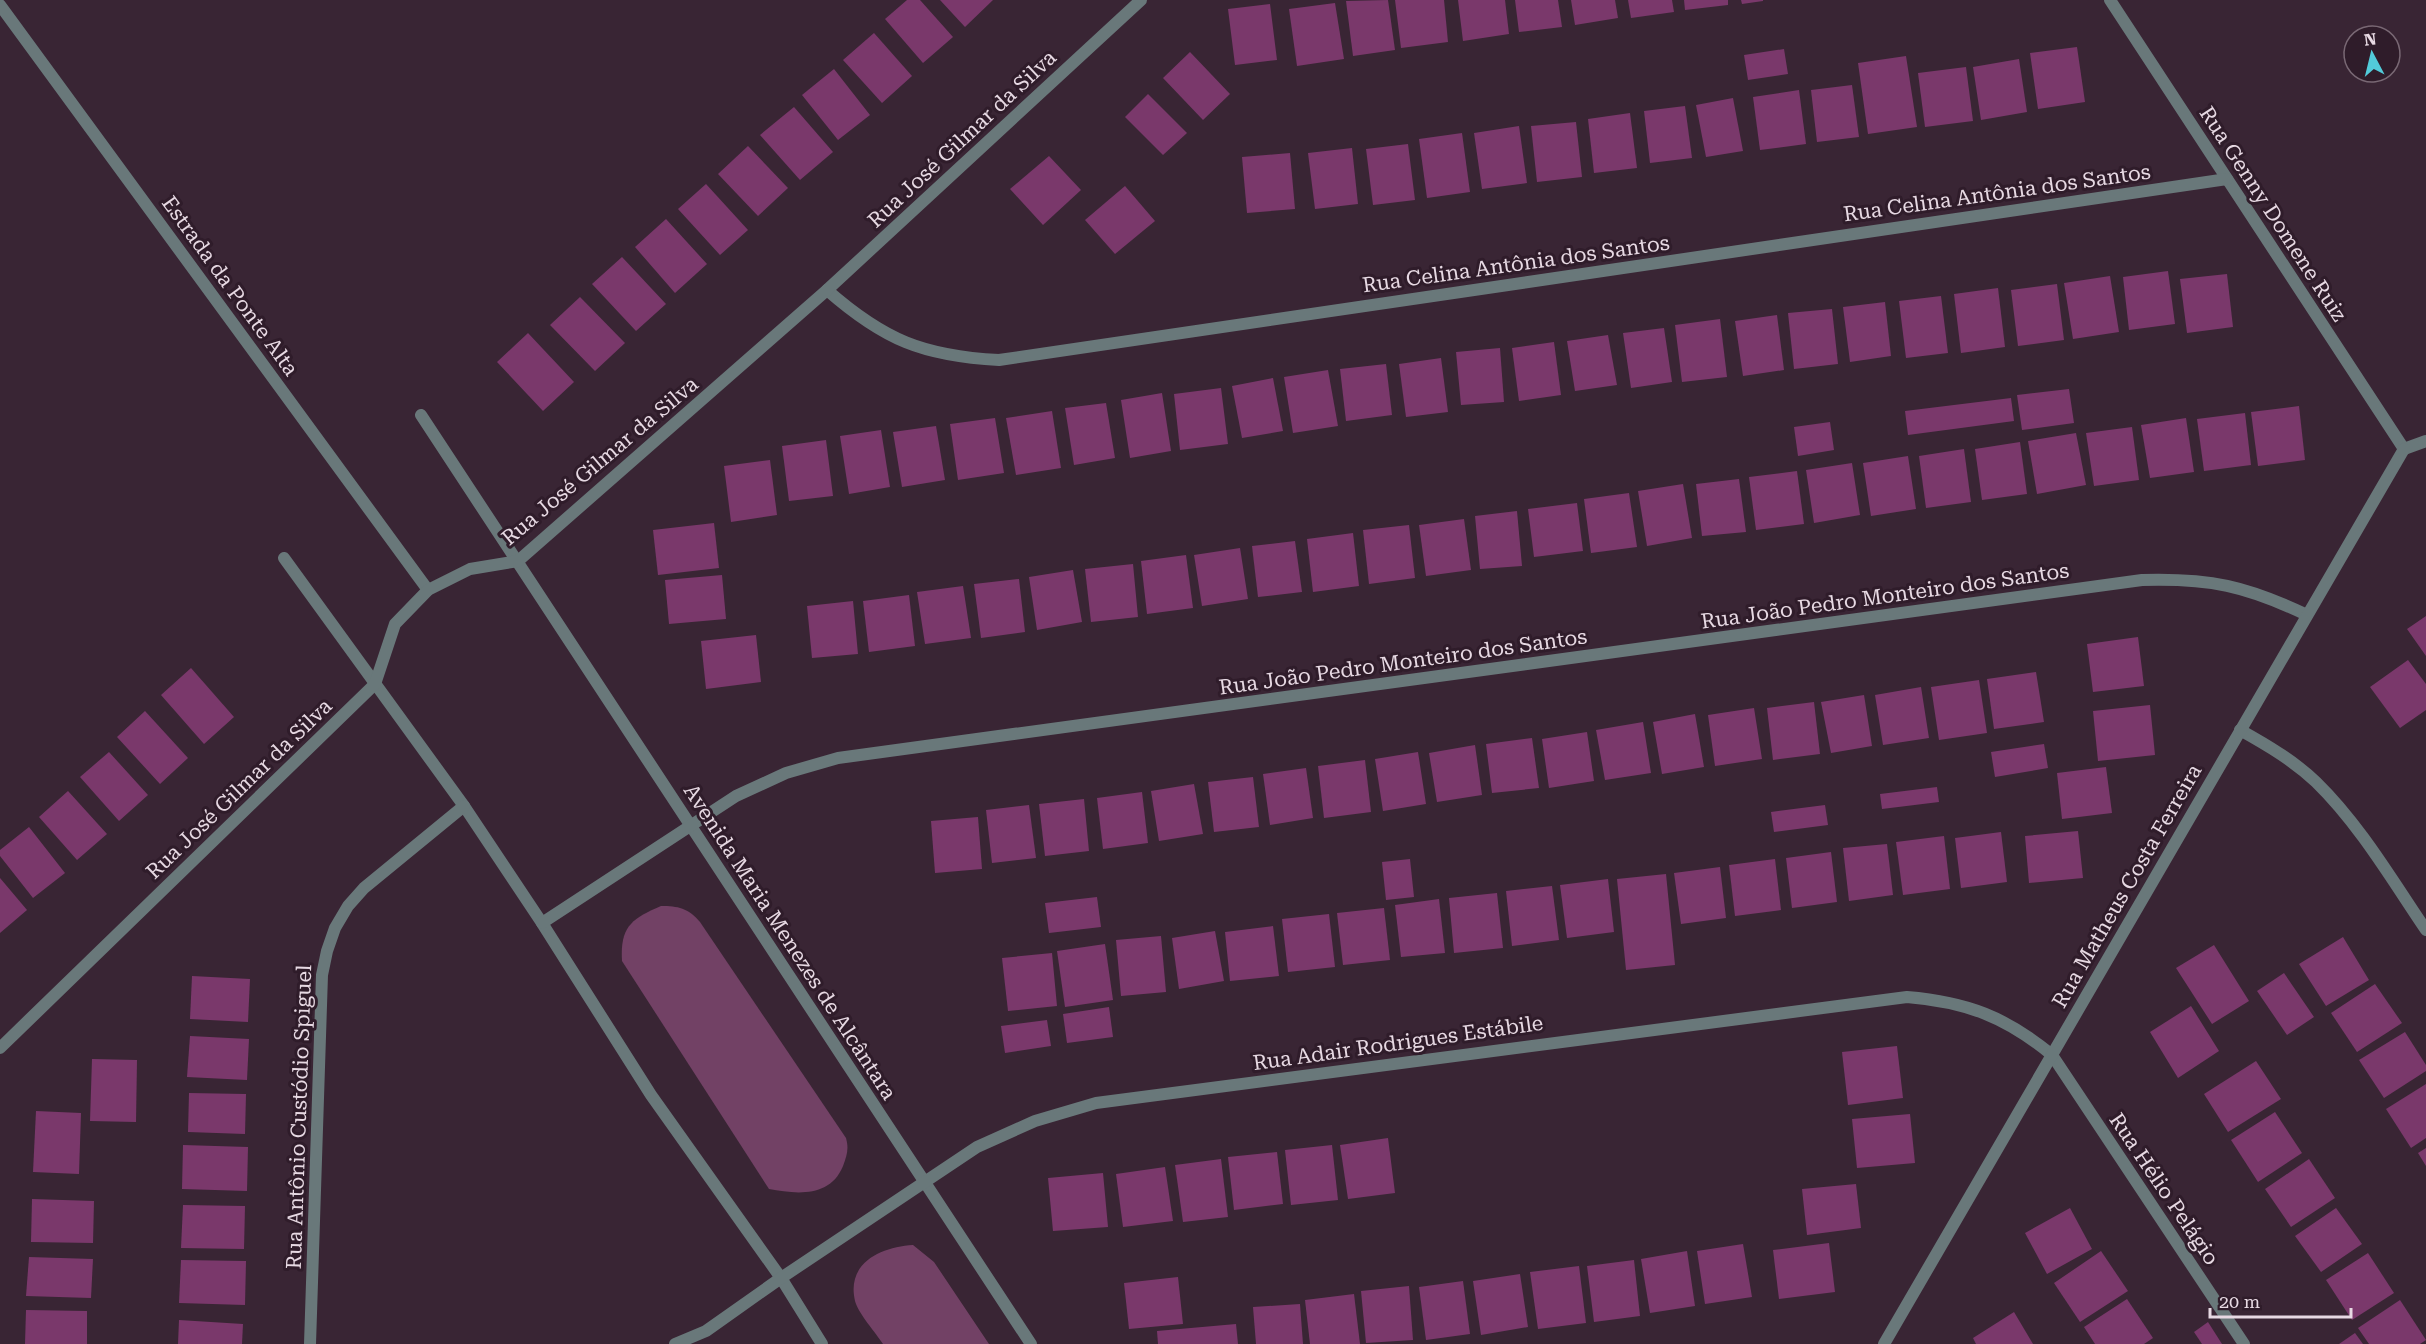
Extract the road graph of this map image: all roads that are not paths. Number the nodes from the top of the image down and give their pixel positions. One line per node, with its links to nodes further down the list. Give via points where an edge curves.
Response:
1 (1140, 0): 5 (street, Rua José Gilmar da Silva)
2 (2110, 0): 4 (street, Rua Genny Domene Ruiz)
3 (0, 5): 11 (street, Estrada da Ponte Alta)
4 (2227, 179): 5 (street, Rua Celina Antônia dos Santos, via 999,360 960,358 923,350 856,315); 8 (street, Rua Genny Domene Ruiz)
5 (827, 290): 10 (street, Rua José Gilmar da Silva)
6 (421, 416): 10 (street, Avenida Maria Menezes de Alcântara)
7 (2426, 441): 8 (street)
8 (2404, 449): 12 (street, Rua Matheus Costa Ferreira)
9 (284, 558): 13 (street)
10 (518, 561): 11 (street, Rua José Gilmar da Silva, via 470,568); 16 (street, Avenida Maria Menezes de Alcântara)
11 (428, 590): 13 (street, Rua José Gilmar da Silva, via 395,624)
12 (2307, 615): 14 (street, Rua Matheus Costa Ferreira); 16 (street, Rua João Pedro Monteiro dos Santos, via 2269,597 2228,585 2185,579 2131,582 838,758 786,773 736,796)
13 (375, 684): 15 (street); 19 (street, Rua José Gilmar da Silva)
14 (2240, 730): 18 (street, via 2280,753 2315,781 2346,814); 20 (street, Rua Matheus Costa Ferreira)
15 (464, 806): 17 (street); 23 (street, Rua Antônio Custódio Spiguel, via 364,888 348,906 327,951 322,975)
16 (690, 825): 17 (street, Rua João Pedro Monteiro dos Santos); 21 (street, Avenida Maria Menezes de Alcântara)
17 (542, 923): 22 (street, via 651,1095)
18 (2426, 930)
19 (0, 1048)
20 (2052, 1055): 21 (street, Rua Adair Rodrigues Estábile, via 2000,1019 1970,1007 1939,999 1876,1000 1096,1103 1035,1121 977,1147); 27 (street, Rua Matheus Costa Ferreira); 28 (street, Rua Hélio Pelágio)
21 (924, 1182): 22 (street, Rua Adair Rodrigues Estábile); 26 (street, Avenida Maria Menezes de Alcântara)
22 (781, 1278): 24 (street, Rua Adair Rodrigues Estábile, via 706,1331); 25 (street)
23 (310, 1344)
24 (675, 1344)
25 (822, 1344)
26 (1031, 1344)
27 (1884, 1344)
28 (2244, 1344)

